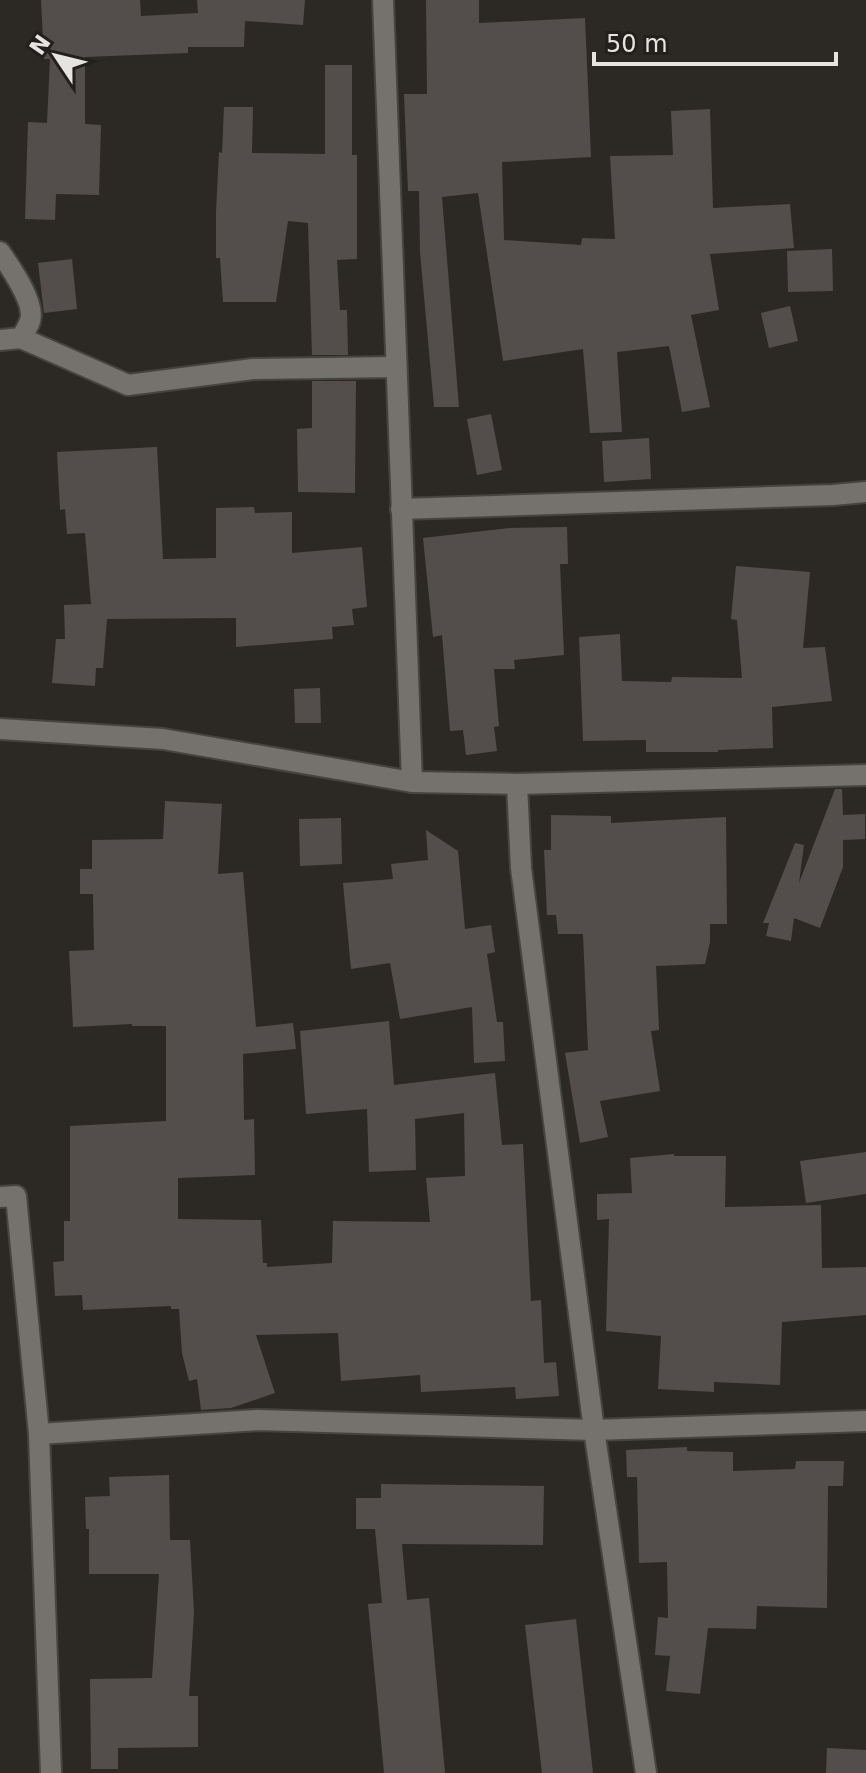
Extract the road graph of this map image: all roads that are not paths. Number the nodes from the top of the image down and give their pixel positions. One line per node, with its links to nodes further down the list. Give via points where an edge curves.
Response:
1 (383, 0): 5 (street)
2 (0, 252): 3 (street, via 29,304 31,318)
3 (21, 338): 4 (street); 5 (street, via 128,385 253,369)
4 (0, 340)
5 (396, 367): 7 (street)
6 (866, 492): 7 (street)
7 (401, 509): 10 (street)
8 (0, 729): 10 (street, via 163,739)
9 (866, 775): 11 (street)
10 (412, 782): 11 (street)
11 (517, 784): 14 (street, via 521,868)
12 (0, 1197): 15 (street, via 16,1196)
13 (866, 1421): 14 (street)
14 (594, 1430): 15 (street, via 258,1420); 17 (street)
15 (39, 1434): 16 (street)
16 (51, 1773)
17 (646, 1773)

